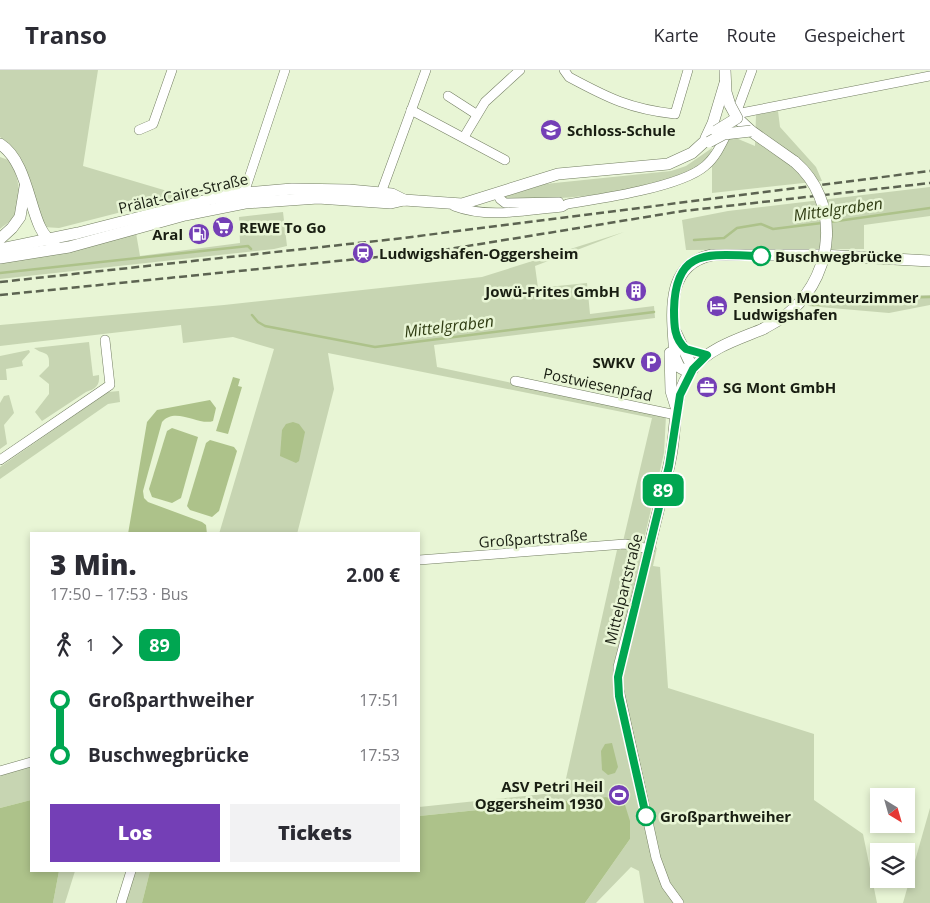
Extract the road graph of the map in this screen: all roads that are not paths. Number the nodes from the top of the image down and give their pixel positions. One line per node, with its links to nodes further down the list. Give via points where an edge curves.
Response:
1 (172, 70): 15 (street, via 153,124)
2 (285, 70): 23 (street)
3 (426, 70): 12 (street)
4 (520, 70): 14 (street)
5 (688, 70): 8 (street, via 675,114 623,104)
6 (725, 70): 10 (street)
7 (752, 70): 13 (street)
8 (569, 72)
9 (930, 76): 13 (street)
10 (725, 83): 13 (street); 18 (street)
11 (448, 96): 14 (street)
12 (411, 110): 17 (street); 24 (street)
13 (735, 112): 16 (street); 18 (street, Prälat-Caire-Straße, bridge); 26 (street, Prälat-Caire-Straße, via 714,156 686,178 615,197)
14 (476, 114): 17 (street)
15 (139, 130)
16 (751, 131): 18 (street, bridge, via 724,134); 37 (street, bridge, via 808,174 822,202 827,232 822,266 808,292 792,311 763,329)
17 (464, 137): 20 (street)
18 (706, 142): 22 (street, Prälat-Caire-Straße, via 686,158 668,164 558,174)
19 (0, 144): 21 (street, via 12,154)
20 (505, 160)
21 (26, 185): 28 (street, via 20,217); 29 (street, via 37,223)
22 (497, 193): 25 (street, Prälat-Caire-Straße, via 471,202); 26 (street, Prälat-Caire-Straße, via 505,203)
23 (244, 198): 24 (street, Prälat-Caire-Straße, via 318,189); 27 (street, Prälat-Caire-Straße)
24 (381, 198): 25 (street, Prälat-Caire-Straße, via 392,194 404,200)
25 (450, 204): 26 (street, Prälat-Caire-Straße, via 470,210 504,212)
26 (567, 204)
27 (167, 215): 29 (street, Prälat-Caire-Straße); 30 (street, Prälat-Caire-Straße)
28 (0, 239)
29 (48, 240): 30 (street); 31 (street, Prälat-Caire-Straße)
30 (73, 244): 32 (street, Prälat-Caire-Straße)
31 (0, 248)
32 (0, 258)
33 (930, 261): 34 (street, via 712,255 696,259 684,268 678,280 674,294)
34 (674, 330): 36 (street); 38 (street, via 676,363); 40 (street, via 670,336 671,391)
35 (105, 340): 41 (street, via 110,385)
36 (681, 345): 37 (street, via 691,352); 38 (street)
37 (707, 355): 38 (street)
38 (691, 371): 40 (street, Mittelpartstraße)
39 (515, 381): 40 (street, Postwiesenpfad)
40 (676, 412): 42 (street, Mittelpartstraße, via 672,454)
41 (0, 460)
42 (649, 549): 43 (street, Großpartstraße, via 625,544); 48 (street, Mittelpartstraße, via 618,667 618,692 656,858 666,885)
43 (420, 560)
44 (30, 762): 45 (street)
45 (0, 771)
46 (131, 872): 47 (street)
47 (121, 903)
48 (679, 903)

